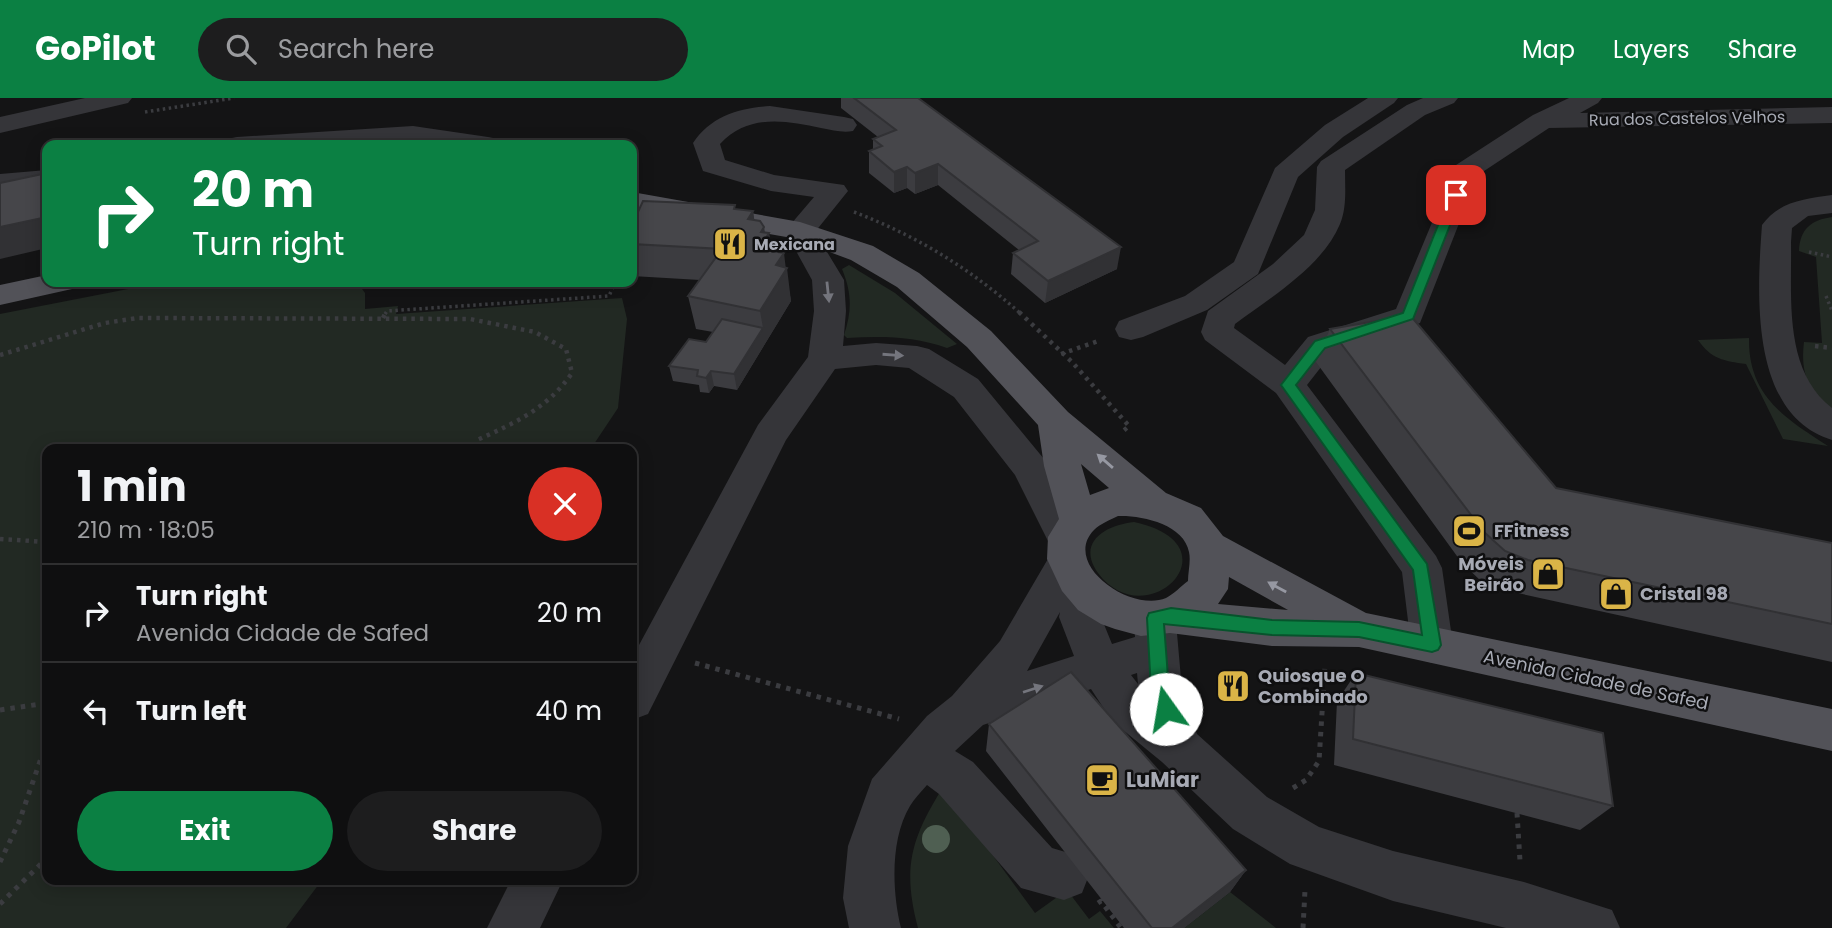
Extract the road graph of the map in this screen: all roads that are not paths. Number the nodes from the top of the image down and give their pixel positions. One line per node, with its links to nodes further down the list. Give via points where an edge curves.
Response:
1 (119, 98): 6 (street)
2 (1384, 98): 26 (street, via 1334,131 1285,174 1247,267 1196,303)
3 (1445, 98): 29 (street, via 1416,110 1331,167 1330,213 1314,243 1289,270 1219,319 1217,332)
4 (1561, 106): 5 (street, Rua dos Castelos Velhos); 25 (street, via 1466,171)
5 (1832, 115)
6 (0, 125)
7 (844, 125): 20 (street, via 789,113 747,115 716,130 706,144 713,164 724,169 771,183 834,191)
8 (317, 140): 9 (street, via 413,134)
9 (454, 140)
10 (42, 160): 11 (street)
11 (0, 164)
12 (42, 178): 13 (street)
13 (0, 182)
14 (42, 196): 15 (street)
15 (0, 201)
16 (637, 202): 18 (main road)
17 (1832, 204): 31 (street, via 1800,208 1777,225 1776,242 1781,364 1796,393)
18 (688, 213): 19 (main road); 20 (main road)
19 (637, 221)
20 (800, 231): 28 (street, one-way to 28, via 828,280); 30 (main road, via 862,253 908,280 979,339)
21 (42, 267): 22 (main road)
22 (0, 276)
23 (42, 286): 24 (main road)
24 (0, 295)
25 (1409, 316): 27 (street); 29 (street, via 1320,345)
26 (1131, 329)
27 (1433, 348)
28 (825, 359): 34 (street, one-way to 34, via 876,354 917,357 966,388 1031,469); 39 (street, via 771,434)
29 (1288, 385): 37 (street, via 1422,569)
30 (1055, 421): 32 (main road, one-way to 30); 34 (main road)
31 (1832, 427)
32 (1152, 503): 33 (main road, via 1187,519); 34 (main road, via 1111,502)
33 (1209, 547): 35 (main road, via 1208,589); 36 (main road, Avenida Cidade de Safed, one-way to 33)
34 (1073, 553): 35 (main road, via 1116,613); 38 (street, via 1080,617); 41 (street, via 1015,654)
35 (1161, 627): 36 (main road, Avenida Cidade de Safed); 38 (street); 42 (street, via 1160,690)
36 (1359, 629): 37 (main road, Avenida Cidade de Safed)
37 (1432, 645): 40 (main road, Avenida Cidade de Safed)
38 (1100, 667): 41 (street, one-way to 38); 42 (street, via 1128,707)
39 (637, 691)
40 (1832, 730)
41 (944, 732): 44 (street, via 956,778 1039,870); 46 (street, via 889,795 872,846 868,898)
42 (1178, 747): 47 (street, via 1250,813 1307,847 1381,872)
43 (535, 885): 45 (street)
44 (1077, 892)
45 (513, 928)
46 (875, 928)
47 (1594, 928)

